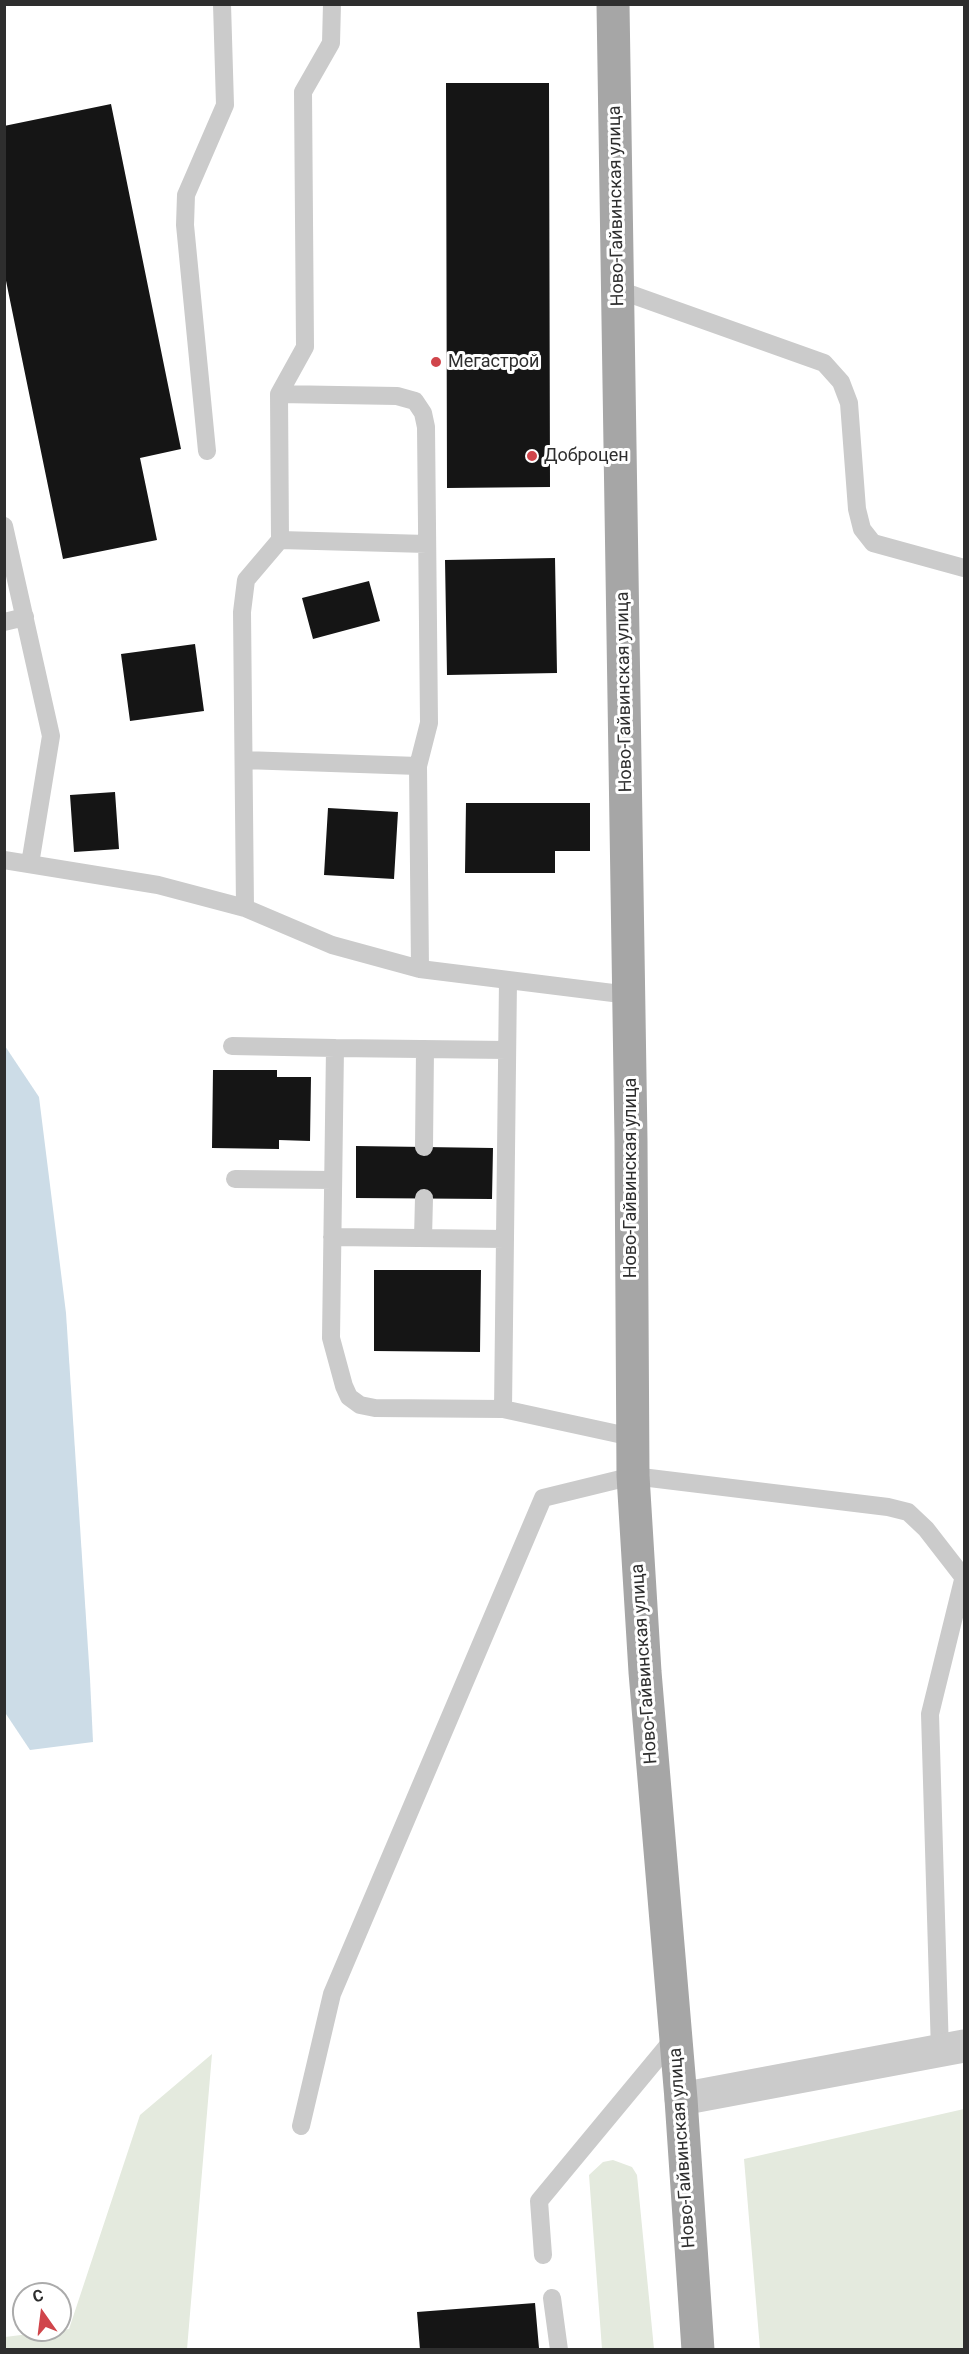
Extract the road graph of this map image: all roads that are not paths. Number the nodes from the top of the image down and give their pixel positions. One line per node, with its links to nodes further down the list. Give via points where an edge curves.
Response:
1 (222, 4): 6 (lane, via 225,105 186,195 185,215)
2 (332, 4): 5 (lane, via 331,43 303,92 305,347)
3 (613, 4): 4 (main road, Ново-Гайвинская улица)
4 (619, 290): 10 (lane, via 824,363 841,382 849,403 862,529 873,543); 20 (main road, Ново-Гайвинская улица)
5 (279, 393): 8 (lane); 9 (lane, via 397,396 415,401 426,427)
6 (207, 451)
7 (4, 526): 11 (lane)
8 (280, 540): 9 (lane); 13 (lane, via 246,580 242,612)
9 (427, 544): 14 (lane, via 429,723)
10 (964, 568)
11 (25, 617): 12 (lane); 16 (lane, via 51,736)
12 (4, 622)
13 (244, 760): 14 (lane); 17 (lane)
14 (418, 766): 18 (lane)
15 (4, 860): 16 (lane)
16 (30, 864): 17 (lane, via 158,885)
17 (245, 908): 18 (lane, via 332,945)
18 (420, 969): 19 (lane)
19 (508, 980): 20 (lane); 24 (lane)
20 (629, 995): 33 (main road, Ново-Гайвинская улица)
21 (232, 1046): 22 (lane)
22 (335, 1048): 23 (lane); 27 (lane)
23 (425, 1049): 24 (lane); 25 (lane)
24 (507, 1050): 31 (lane)
25 (424, 1147)
26 (235, 1179): 27 (lane)
27 (333, 1180): 29 (lane)
28 (424, 1198): 30 (lane)
29 (332, 1237): 30 (lane); 32 (lane, via 331,1338 349,1397 360,1405 375,1408)
30 (423, 1238): 31 (lane)
31 (505, 1239): 32 (lane)
32 (503, 1409): 33 (lane)
33 (632, 1437): 34 (main road, Ново-Гайвинская улица)
34 (633, 1476): 35 (lane, via 908,1512); 36 (main road, Ново-Гайвинская улица); 39 (lane, via 543,1498 332,1994)
35 (964, 1577): 37 (lane, via 930,1714)
36 (675, 2037): 38 (main road, Ново-Гайвинская улица); 40 (lane, via 539,2201)
37 (952, 2049): 38 (street)
38 (681, 2099): 43 (main road, Ново-Гайвинская улица)
39 (301, 2126)
40 (543, 2255)
41 (552, 2298): 42 (lane)
42 (559, 2349)
43 (698, 2349)

